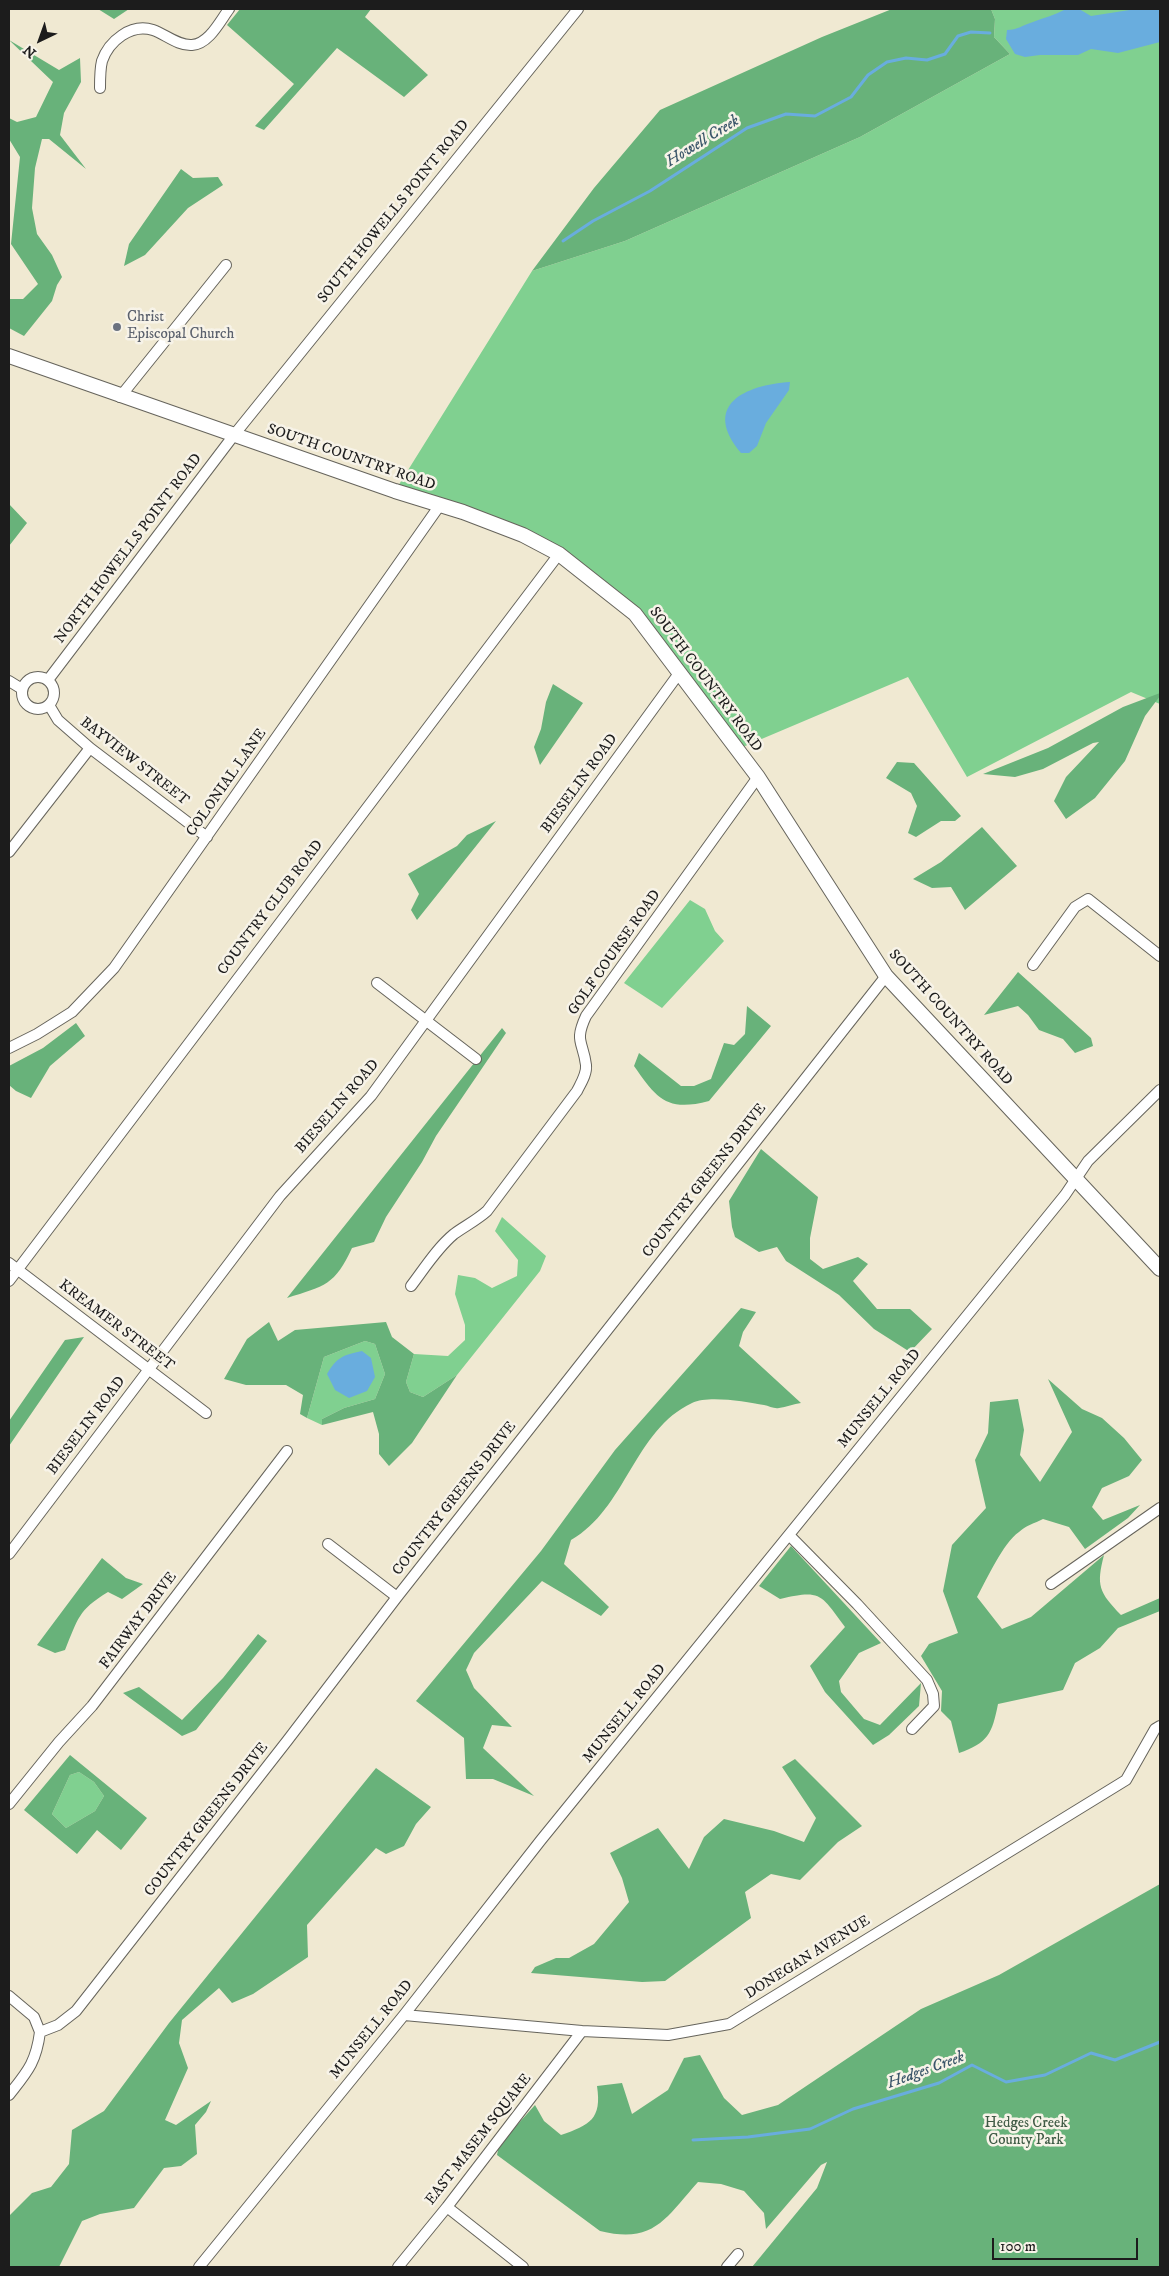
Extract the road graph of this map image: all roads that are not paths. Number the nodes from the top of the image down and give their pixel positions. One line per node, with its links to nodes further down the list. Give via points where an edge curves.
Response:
1 (229, 9): 3 (street, via 205,41 192,45 151,29 129,31 114,42 102,61)
2 (578, 9): 7 (street, SOUTH HOWELLS POINT ROAD)
3 (100, 88)
4 (226, 265): 6 (street)
5 (9, 356): 6 (main road, SOUTH COUNTRY ROAD)
6 (120, 397): 7 (main road, SOUTH COUNTRY ROAD)
7 (234, 435): 8 (main road, SOUTH COUNTRY ROAD); 11 (street, NORTH HOWELLS POINT ROAD)
8 (440, 505): 9 (main road, SOUTH COUNTRY ROAD, via 523,535); 17 (street, COLONIAL LANE)
9 (559, 554): 10 (main road, SOUTH COUNTRY ROAD, via 635,614); 29 (street, COUNTRY CLUB ROAD)
10 (680, 672): 16 (main road, SOUTH COUNTRY ROAD); 23 (street, BIESELIN ROAD)
11 (48, 680): 13 (street, via 33,678); 14 (street, via 54,689)
12 (9, 681): 13 (street)
13 (22, 689): 14 (street, via 24,700 31,707 41,709)
14 (49, 705): 15 (street, BAYVIEW STREET, via 58,720)
15 (90, 748): 17 (street, BAYVIEW STREET); 18 (street)
16 (758, 777): 21 (main road, SOUTH COUNTRY ROAD); 31 (street, GOLF COURSE ROAD, via 586,1016 580,1030 586,1066 577,1091 487,1211 455,1233)
17 (207, 837): 24 (street, COLONIAL LANE, via 114,968 87,998 72,1012)
18 (9, 852)
19 (1160, 956): 20 (street, via 1088,899 1075,907)
20 (1033, 965)
21 (886, 976): 27 (main road, SOUTH COUNTRY ROAD); 40 (street, COUNTRY GREENS DRIVE)
22 (377, 983): 23 (street)
23 (427, 1022): 25 (street); 32 (street, BIESELIN ROAD, via 371,1096 280,1196)
24 (9, 1048)
25 (476, 1059)
26 (1160, 1090): 27 (street, MUNSELL ROAD, via 1088,1162)
27 (1075, 1180): 28 (main road, SOUTH COUNTRY ROAD); 36 (street, MUNSELL ROAD)
28 (1159, 1266)
29 (13, 1267): 30 (street, COUNTRY CLUB ROAD); 32 (street, KREAMER STREET)
30 (9, 1281)
31 (411, 1286)
32 (148, 1369): 33 (street, KREAMER STREET); 38 (street, BIESELIN ROAD)
33 (206, 1413)
34 (287, 1451): 43 (street, FAIRWAY DRIVE, via 92,1706)
35 (1160, 1508): 39 (street)
36 (789, 1535): 42 (street, via 927,1680 934,1694 934,1706); 45 (street, MUNSELL ROAD, via 541,1840)
37 (328, 1544): 40 (street)
38 (9, 1554)
39 (1051, 1584)
40 (396, 1597): 47 (street, COUNTRY GREENS DRIVE, via 76,2011 58,2025)
41 (1160, 1726): 46 (street, DONEGAN AVENUE, via 1154,1729 1126,1780 730,2024 668,2035)
42 (912, 1729)
43 (9, 1804)
44 (9, 1996): 47 (street, via 34,2018)
45 (404, 2015): 46 (street, DONEGAN AVENUE); 51 (street, MUNSELL ROAD)
46 (582, 2031): 49 (street, EAST MASEM SQUARE)
47 (40, 2032): 48 (street, via 38,2052)
48 (9, 2095)
49 (447, 2207): 52 (street, EAST MASEM SQUARE); 53 (street)
50 (738, 2254): 54 (street)
51 (199, 2267)
52 (398, 2267)
53 (523, 2267)
54 (727, 2267)

